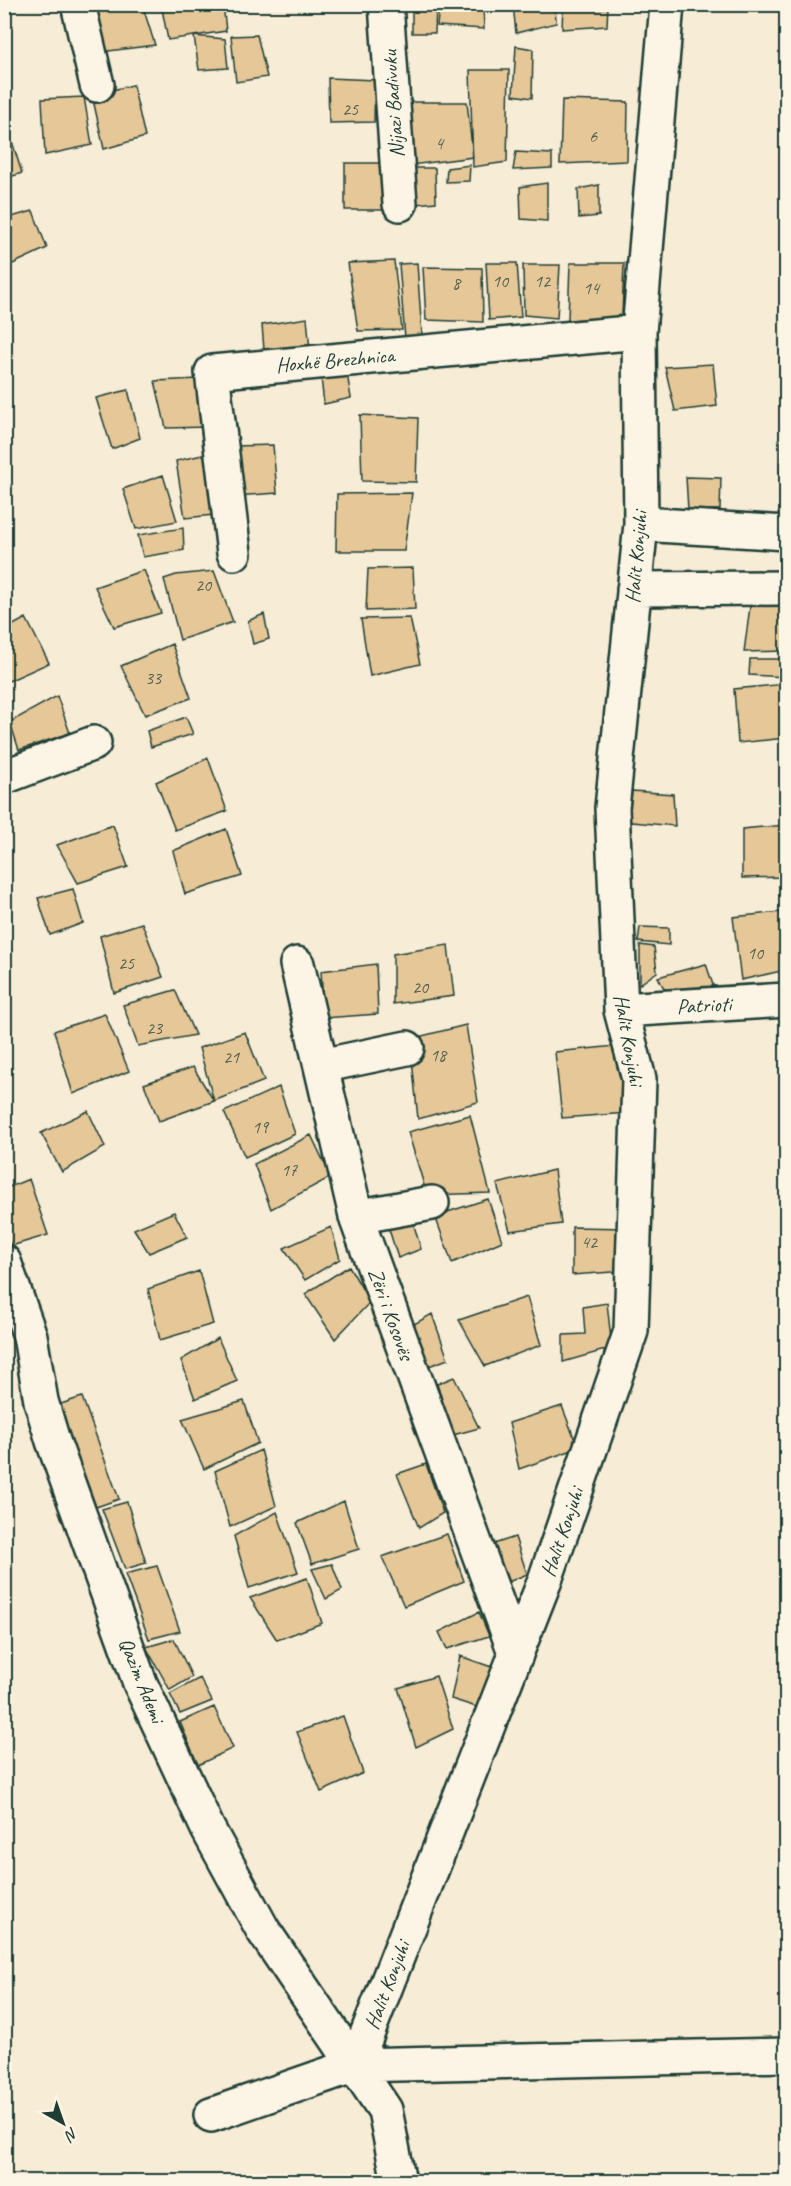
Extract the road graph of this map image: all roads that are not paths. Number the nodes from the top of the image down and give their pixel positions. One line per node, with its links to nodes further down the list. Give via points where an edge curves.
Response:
1 (78, 4): 4 (street)
2 (386, 4): 5 (street, Nijazi Badivuku)
3 (667, 4): 6 (street, Halit Konjuhi)
4 (97, 85)
5 (400, 204)
6 (639, 332): 7 (street, Halit Konjuhi); 9 (street, Hoxhë Brezhnica, via 212,372)
7 (640, 524): 8 (street); 11 (street, Halit Konjuhi)
8 (786, 532)
9 (234, 553)
10 (786, 588): 11 (street)
11 (634, 589): 16 (street, Halit Konjuhi, via 612,808)
12 (94, 743): 13 (street)
13 (4, 777)
14 (297, 964): 18 (street, Zëri i Kosovës)
15 (786, 1000): 16 (street, Patrioti)
16 (621, 1010): 22 (street, Halit Konjuhi, via 639,1079 631,1332)
17 (407, 1048): 18 (street)
18 (321, 1066): 20 (street, Zëri i Kosovës)
19 (429, 1197): 20 (street)
20 (354, 1209): 22 (street, Zëri i Kosovës)
21 (4, 1262): 24 (street, Qazim Ademi, via 30,1336 41,1401 53,1441 140,1683 208,1829 263,1930)
22 (516, 1655): 24 (street, Halit Konjuhi)
23 (786, 2055): 24 (street)
24 (355, 2065): 25 (street); 26 (street, Qazim Ademi, via 385,2110)
25 (211, 2115)
26 (399, 2181)

